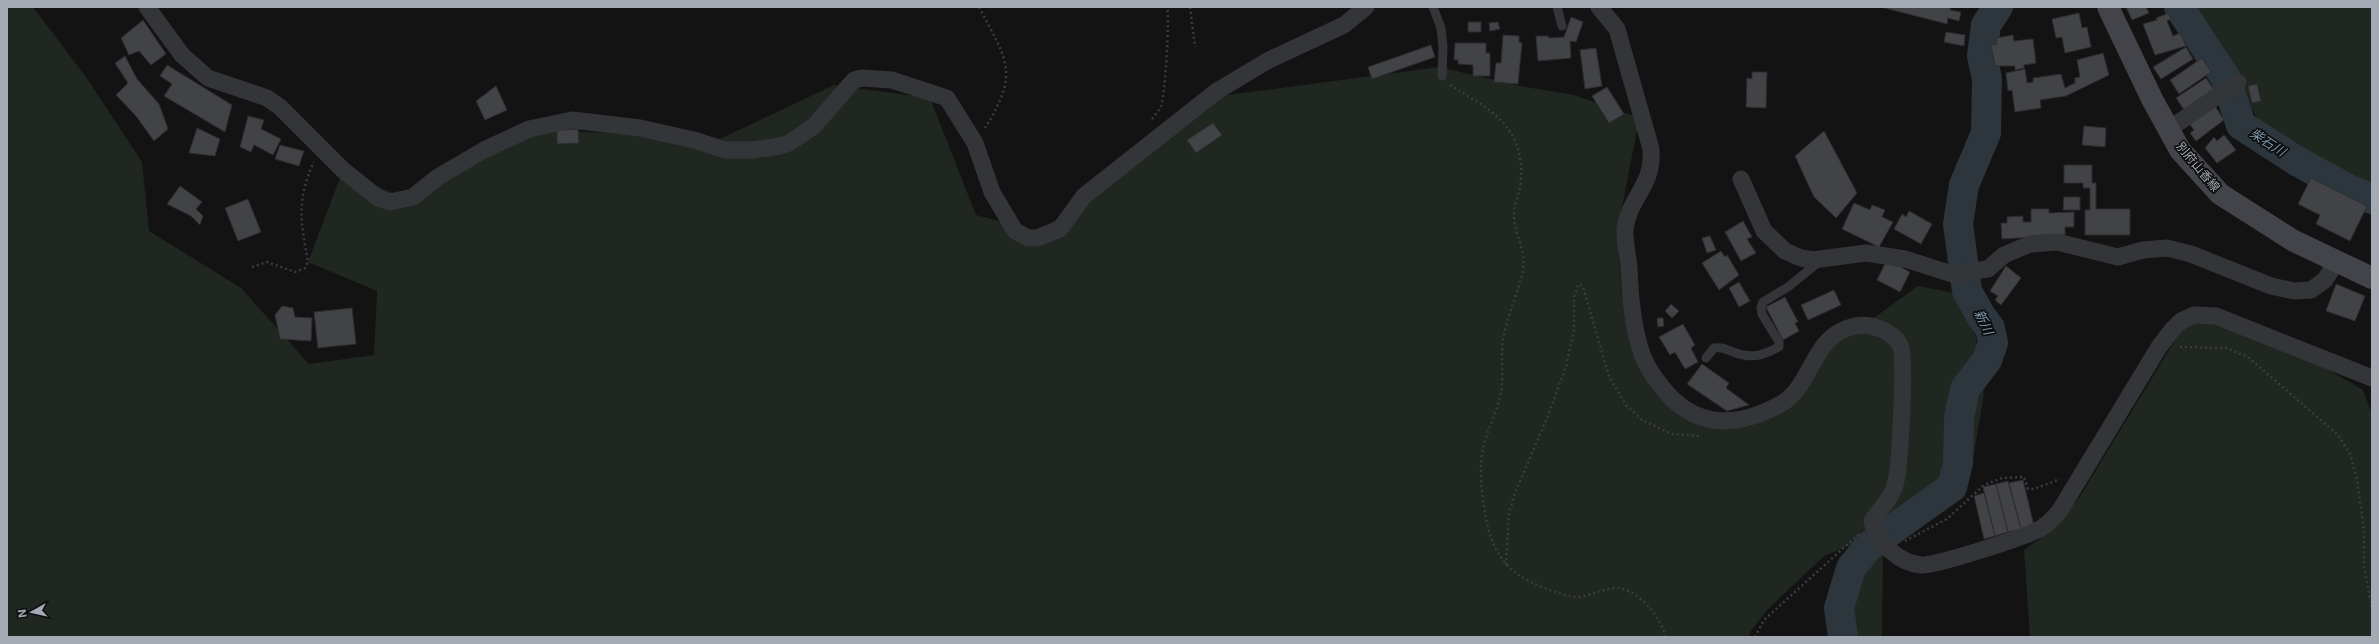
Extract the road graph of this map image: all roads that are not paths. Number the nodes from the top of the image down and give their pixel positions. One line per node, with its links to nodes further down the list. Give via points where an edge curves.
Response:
1 (147, 7): 2 (street, via 182,55 208,78 267,98 286,112 343,170 378,198 390,202 413,197 438,177 484,150 529,129 572,120 640,128 725,150 780,146 814,126 854,80 862,78 892,80 946,98 975,143 992,192 1015,231 1028,238 1037,238 1060,228 1084,196 1217,91 1269,60 1344,25)
2 (1366, 7)
3 (1433, 7): 8 (lane, via 1441,34)
4 (1557, 7): 7 (lane)
5 (1599, 7): 16 (street, via 1616,29 1651,149 1652,166 1646,184 1629,213 1625,229 1631,309 1640,349 1651,373 1671,400 1693,416 1713,422 1756,417 1791,396 1828,339 1839,330 1872,326 1885,331 1900,346 1904,375 1896,482 1886,505 1877,512 1872,521 1873,530 1904,562 1923,566 2043,527 2059,512 2159,347 2180,320 2194,315 2216,316)
6 (2108, 7): 10 (main road, 別府山香線)
7 (1562, 26)
8 (1442, 76)
9 (2238, 82): 10 (street)
10 (2169, 129): 13 (main road, 別府山香線, via 2180,150 2220,194 2294,241)
11 (1741, 178): 12 (street, via 1764,231 1778,246 1801,258)
12 (1822, 258): 13 (street, via 1875,254 1905,259 1952,274 1988,269 2004,255 2030,244 2056,242 2118,257 2142,250 2167,248 2191,254 2271,286 2294,291 2311,290 2325,280); 15 (lane, via 1788,288 1763,302 1762,314 1779,342 1779,347 1756,357 1737,354 1722,347 1714,348)
13 (2336, 262): 14 (main road, 別府山香線)
14 (2372, 278)
15 (1706, 358)
16 (2372, 378)

